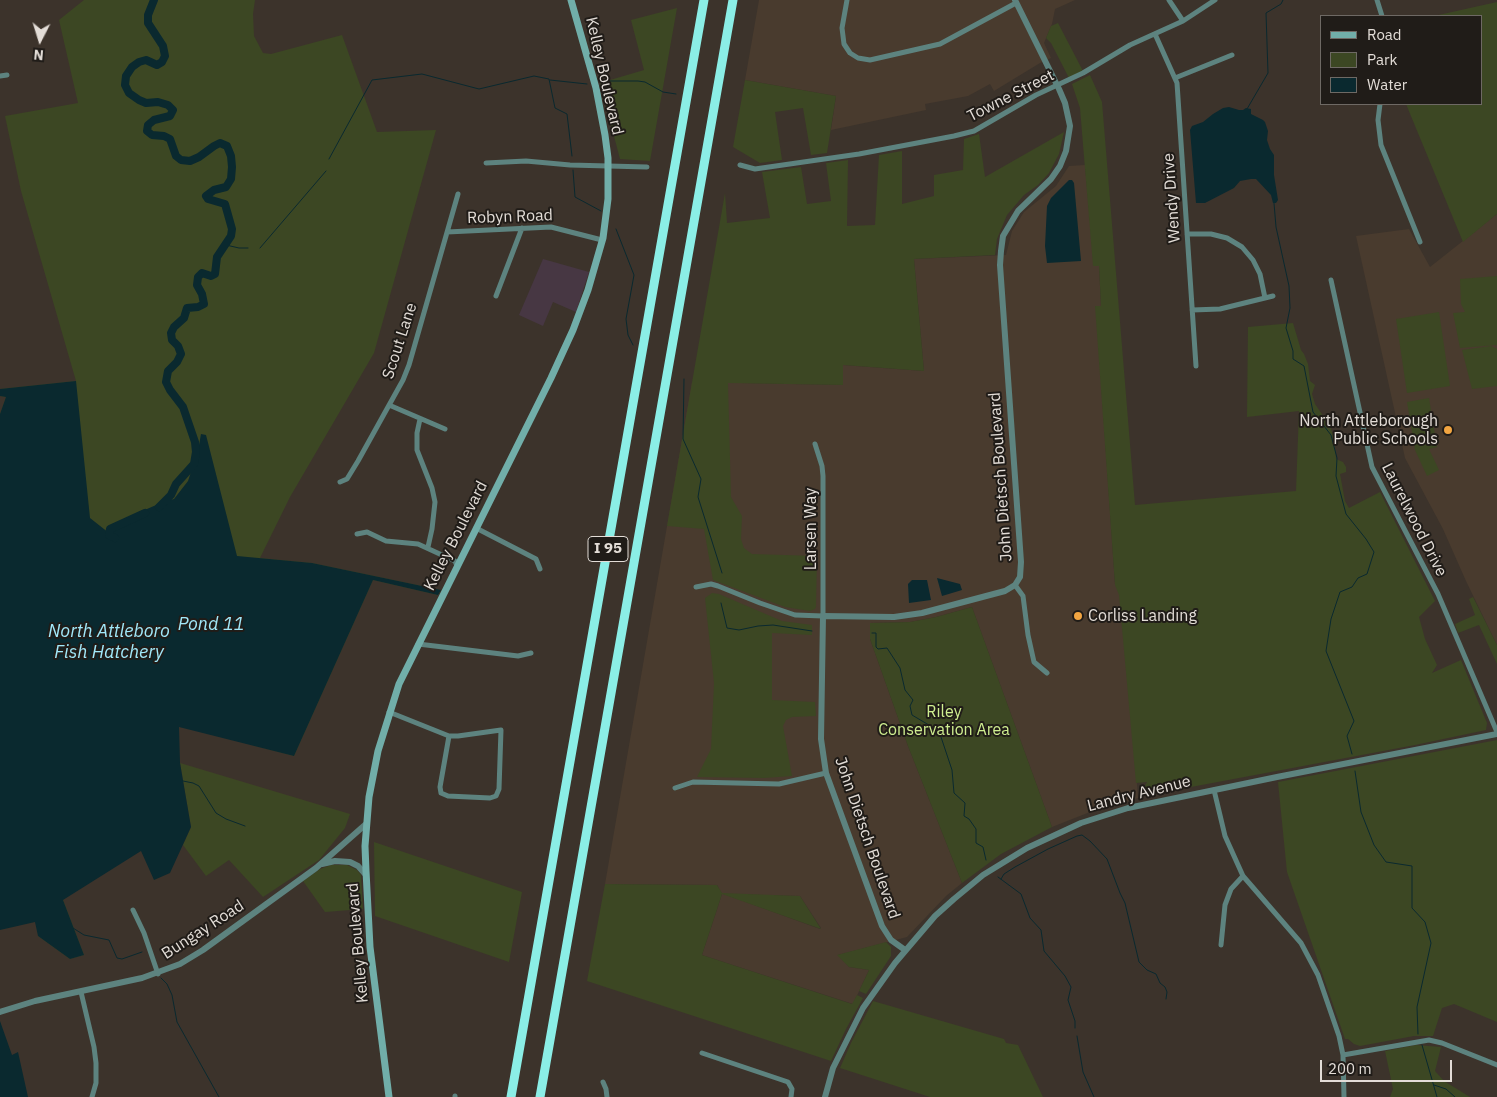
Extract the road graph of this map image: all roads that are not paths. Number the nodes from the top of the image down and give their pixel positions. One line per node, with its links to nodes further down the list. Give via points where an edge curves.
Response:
1 (571, 0): 19 (main road, Kelley Boulevard, via 601,111)
2 (704, 0): 72 (highway, I 95)
3 (733, 0): 73 (highway, I 95)
4 (847, 0): 8 (street, via 842,28 844,44 858,58 870,60 940,44)
5 (1169, 0): 10 (street)
6 (1215, 0): 10 (street, Towne Street)
7 (1378, 0): 9 (street)
8 (1015, 2): 16 (street, John Dietsch Boulevard)
9 (1382, 15)
10 (1183, 21): 11 (street, Towne Street)
11 (1155, 34): 15 (street, Wendy Drive); 16 (street, Towne Street)
12 (1232, 55): 15 (street)
13 (7, 75): 14 (street)
14 (0, 76)
15 (1175, 78): 25 (street, Wendy Drive)
16 (1058, 85): 20 (street, Towne Street, via 981,128 954,136 755,169); 44 (street, John Dietsch Boulevard, via 1070,126 1066,151 1051,179 1018,211 1004,236 1001,251 1021,562 1020,577)
17 (1380, 105): 27 (street, via 1381,145)
18 (486, 163): 19 (street, via 526,161)
19 (608, 165): 21 (street); 26 (main road, Kelley Boulevard, via 608,199)
20 (740, 165)
21 (647, 168)
22 (458, 194): 24 (street, Scout Lane)
23 (522, 228): 24 (street, Robyn Road); 26 (street, Robyn Road, via 551,227); 29 (street)
24 (447, 232): 34 (street, Scout Lane, via 409,365)
25 (1187, 234): 31 (street, via 1211,234 1242,247 1254,260); 32 (street, Wendy Drive)
26 (602, 240): 39 (main road, Kelley Boulevard, via 588,290 567,344)
27 (1420, 242)
28 (1332, 280): 51 (street, Laurelwood Drive, via 1371,463 1438,594)
29 (496, 296)
30 (1273, 296): 31 (street)
31 (1265, 298): 32 (street, via 1220,308)
32 (1192, 310): 33 (street, Wendy Drive)
33 (1196, 366)
34 (390, 404): 35 (street); 38 (street, Scout Lane, via 347,480)
35 (420, 419): 36 (street); 41 (street, via 416,450 435,502)
36 (444, 429)
37 (815, 444): 46 (street, Larsen Way, via 823,476)
38 (340, 482)
39 (476, 528): 42 (main road, Kelley Boulevard); 43 (street, via 536,559)
40 (357, 534): 41 (street, via 367,532 386,541)
41 (428, 547): 42 (street, via 455,561)
42 (457, 566): 47 (main road, Kelley Boulevard)
43 (540, 569)
44 (1015, 585): 46 (street, John Dietsch Boulevard, via 1005,591 908,615); 49 (street, via 1023,596 1034,662)
45 (696, 587): 46 (street, via 711,584 795,615)
46 (823, 616): 53 (street, John Dietsch Boulevard, via 821,739)
47 (418, 644): 48 (street, via 518,656); 50 (main road, Kelley Boulevard)
48 (531, 653)
49 (1046, 673)
50 (389, 712): 52 (street); 56 (main road, Kelley Boulevard, via 372,775)
51 (1497, 733): 55 (street, Landry Avenue)
52 (450, 736): 52 (street, via 501,730 496,796 448,796 442,793 440,787)
53 (826, 773): 54 (street, via 779,784 693,782); 62 (street, John Dietsch Boulevard, via 882,926 891,940)
54 (675, 788)
55 (1214, 790): 59 (street, via 1227,842); 62 (street, Landry Avenue, via 1103,815 1027,848 954,899)
56 (366, 824): 57 (street, Bungay Road); 58 (main road, Kelley Boulevard)
57 (321, 864): 58 (street, via 350,862); 63 (street, Bungay Road, via 195,956)
58 (366, 875): 71 (main road, Kelley Boulevard, via 370,947)
59 (1243, 876): 61 (street, via 1231,889 1225,905); 67 (street, via 1301,943 1318,975)
60 (133, 910): 63 (street, via 146,936)
61 (1221, 945)
62 (905, 950): 76 (street, Landry Avenue, via 862,1008 833,1068)
63 (158, 974): 64 (street, Bungay Road)
64 (81, 992): 65 (street, Bungay Road); 70 (street, via 96,1063)
65 (0, 1012)
66 (702, 1053): 75 (street, via 786,1082 791,1086)
67 (1343, 1055): 68 (street, via 1429,1040 1442,1042); 77 (street)
68 (1497, 1065)
69 (602, 1082): 74 (street)
70 (92, 1097)
71 (390, 1097)
72 (511, 1097)
73 (540, 1097)
74 (608, 1097)
75 (791, 1097)
76 (825, 1097)
77 (1344, 1097)

